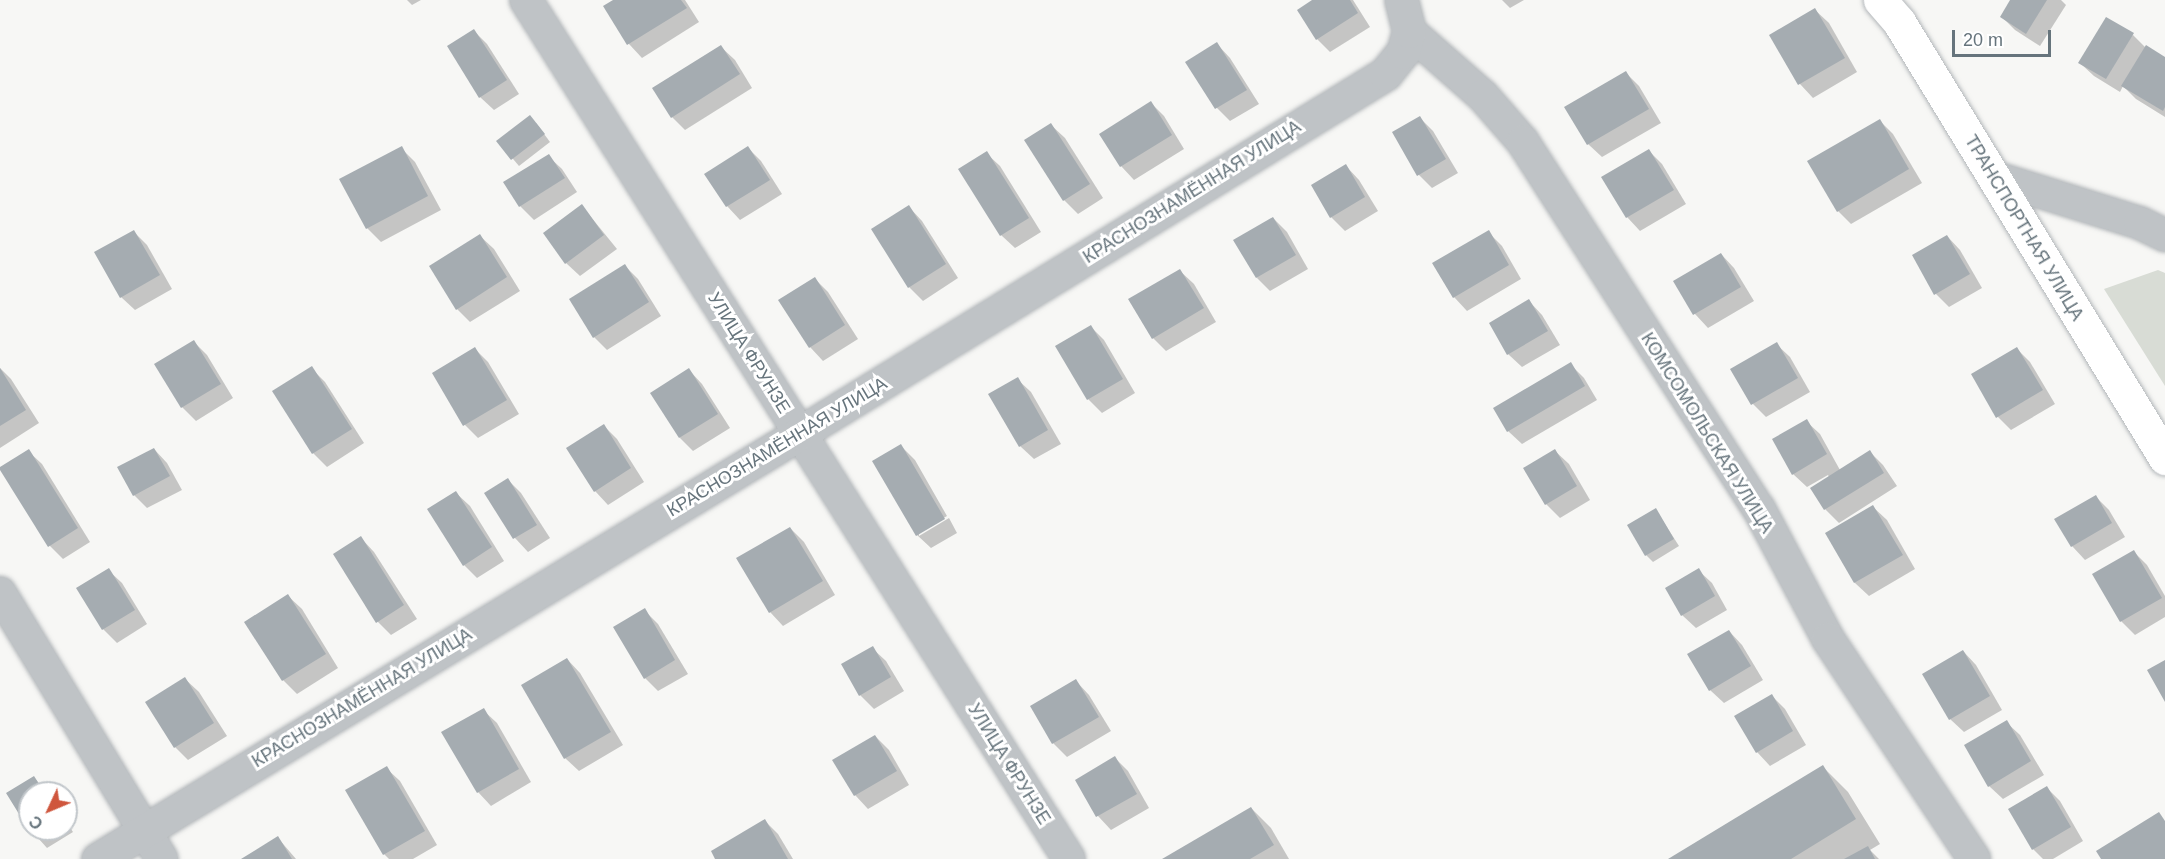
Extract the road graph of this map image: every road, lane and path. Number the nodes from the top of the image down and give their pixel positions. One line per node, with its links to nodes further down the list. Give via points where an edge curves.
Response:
1 (526, 0): 7 (street, УЛИЦА ФРУНЗЕ)
2 (1401, 0): 4 (street)
3 (1880, 0): 5 (main road, ТРАНСПОРТНАЯ УЛИЦА, via 1899,22)
4 (1409, 31): 7 (street, КРАСНОЗНАМЁННАЯ УЛИЦА, via 1403,52 1385,74); 14 (street, КОМСОМОЛЬСКАЯ УЛИЦА, via 1483,96 1522,142 1759,509 1828,639)
5 (1994, 177): 6 (street); 8 (main road, ТРАНСПОРТНАЯ УЛИЦА)
6 (2165, 234)
7 (800, 433): 10 (street, КРАСНОЗНАМЁННАЯ УЛИЦА); 13 (street, УЛИЦА ФРУНЗЕ)
8 (2165, 458)
9 (0, 593): 10 (street)
10 (144, 831): 11 (street, КРАСНОЗНАМЁННАЯ УЛИЦА); 12 (street)
11 (98, 859)
12 (162, 859)
13 (1069, 859)
14 (1974, 859)

